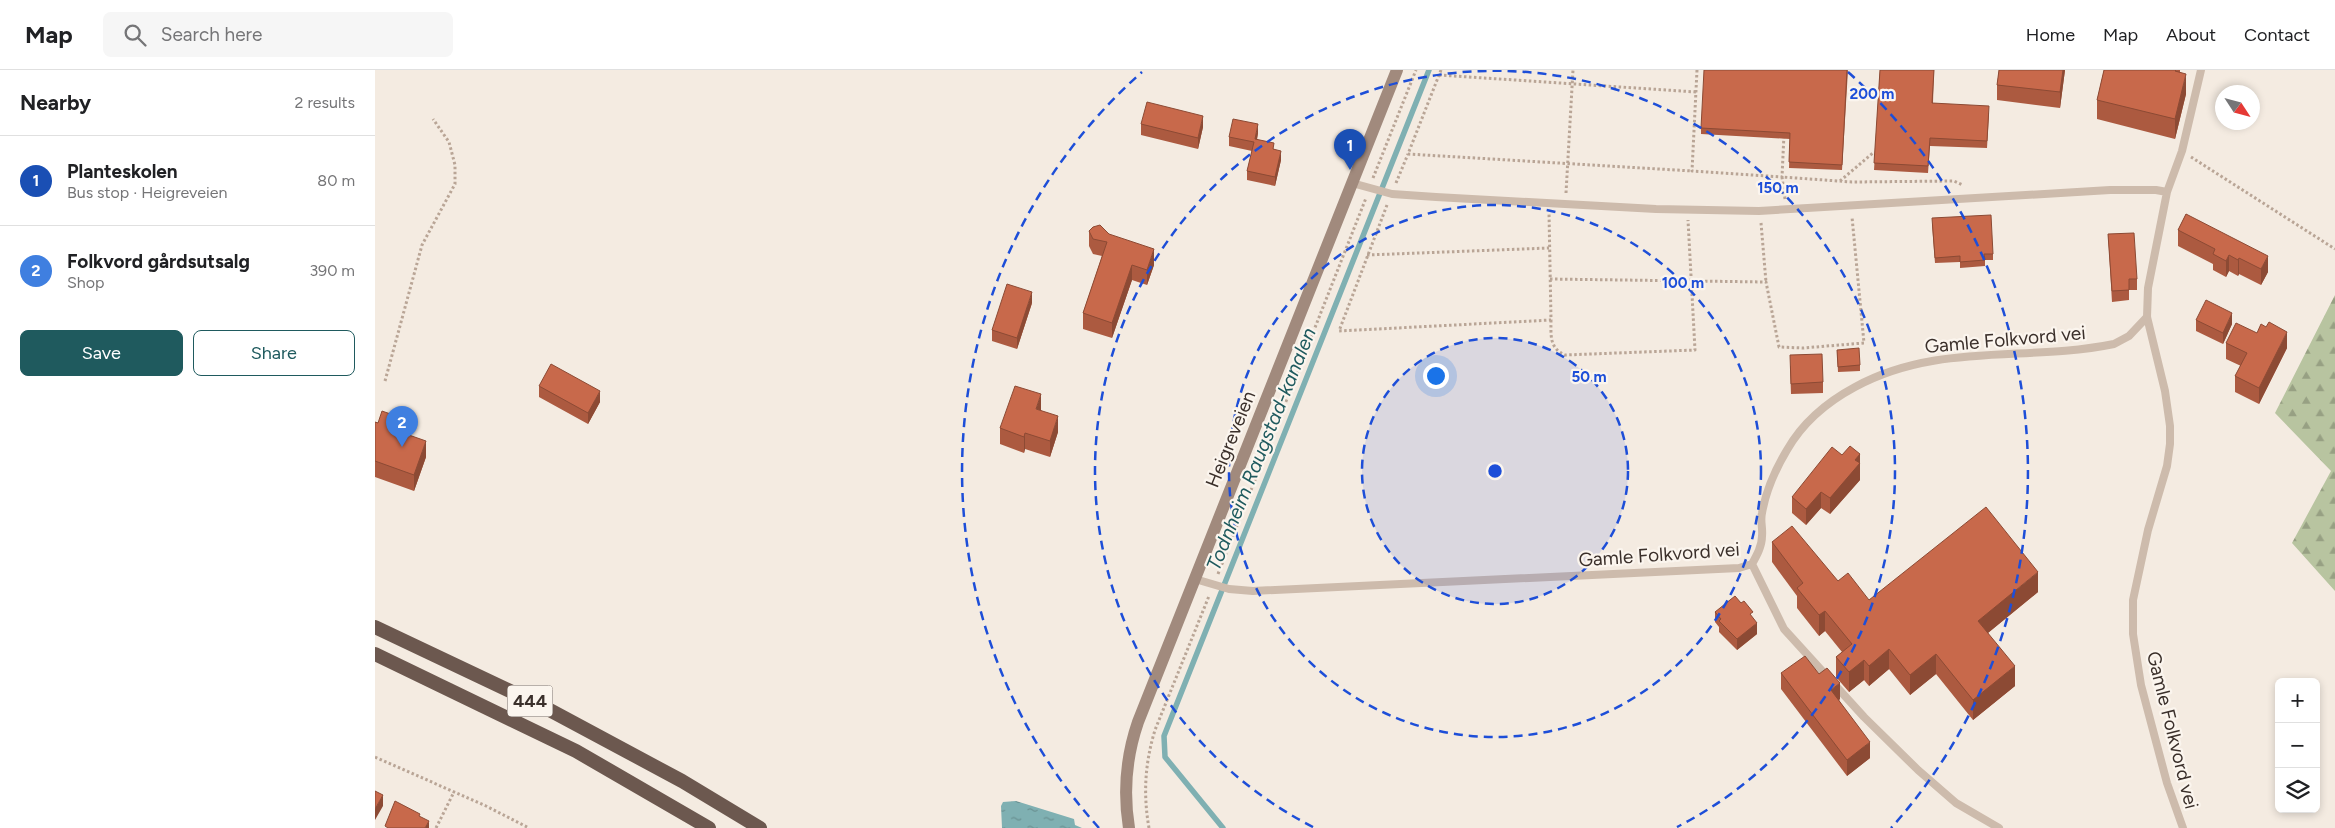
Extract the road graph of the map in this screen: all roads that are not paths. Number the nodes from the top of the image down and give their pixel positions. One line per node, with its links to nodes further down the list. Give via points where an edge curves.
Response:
1 (1397, 70): 3 (main road, Heigreveien)
2 (2201, 70): 4 (lane, Gamle Folkvord vei, via 2182,151)
3 (1352, 183): 4 (lane, via 1392,194 1548,204 1759,210 2118,189); 7 (main road, Heigreveien)
4 (2167, 192): 5 (lane, Gamle Folkvord vei, via 2148,288)
5 (2147, 317): 6 (lane, Gamle Folkvord vei, via 2129,336 2115,344 1931,360 1885,372 1837,396 1800,431 1776,470 1765,497 1761,516 1762,536); 14 (lane, Gamle Folkvord vei, via 2165,391 2170,426 2169,454 2137,576 2133,634 2144,694 2172,801)
6 (1752, 564): 7 (lane, Gamle Folkvord vei, via 1739,568 1253,591 1219,587); 13 (lane, via 1784,629 1864,717 1956,803)
7 (1195, 579): 12 (main road, Heigreveien, via 1131,743 1125,782)
8 (375, 627): 11 (highway, 444, via 544,707 682,781)
9 (375, 654): 10 (highway, 444, via 575,751)
10 (709, 828)
11 (760, 828)
12 (1129, 828)
13 (1999, 828)
14 (2183, 828)

